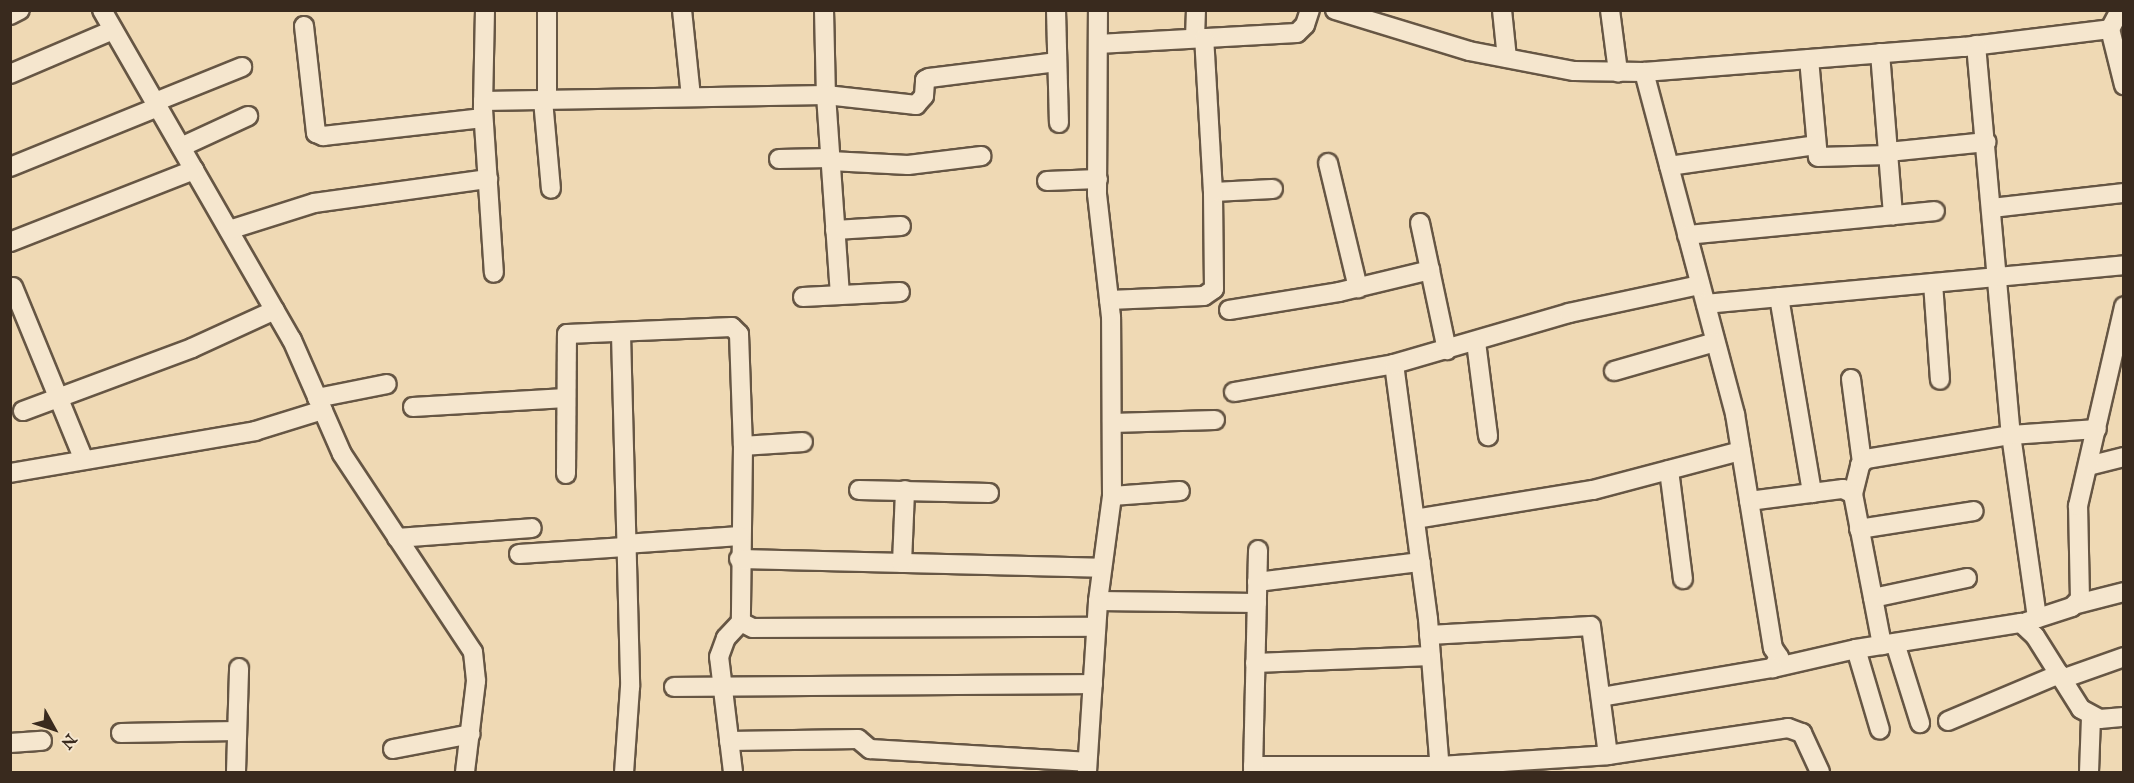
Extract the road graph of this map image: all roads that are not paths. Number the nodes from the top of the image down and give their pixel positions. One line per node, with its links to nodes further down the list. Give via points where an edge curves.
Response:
1 (20, 10): 16 (street)
2 (102, 10): 19 (street)
3 (485, 10): 36 (street)
4 (547, 10): 34 (street)
5 (682, 10): 33 (street)
6 (824, 10): 32 (street)
7 (1056, 10): 26 (street)
8 (1098, 10): 21 (street)
9 (1196, 10): 20 (street)
10 (1310, 10): 20 (street, via 1305,25 1297,33)
11 (1335, 10): 15 (street)
12 (1502, 10): 24 (street)
13 (1610, 10): 28 (street)
14 (2120, 10): 18 (street)
15 (1354, 13): 24 (street, via 1468,51)
16 (10, 15)
17 (304, 26): 36 (street, via 316,134)
18 (2110, 29): 22 (street); 31 (street)
19 (113, 30): 30 (street); 35 (street)
20 (1199, 38): 21 (street); 55 (street)
21 (1098, 44): 51 (street)
22 (1976, 45): 23 (street); 39 (street)
23 (1880, 53): 25 (street); 42 (street)
24 (1507, 58): 28 (street, via 1574,71)
25 (1809, 59): 29 (street); 40 (street)
26 (1057, 62): 32 (street, via 930,78 925,80 924,96 916,105); 38 (street)
27 (242, 67): 35 (street)
28 (1618, 72): 29 (street)
29 (1644, 72): 47 (street)
30 (10, 74)
31 (2124, 85)
32 (826, 95): 33 (street); 45 (street)
33 (691, 97): 34 (street)
34 (545, 100): 36 (street); 53 (street)
35 (156, 104): 41 (street); 48 (street)
36 (483, 109): 50 (street)
37 (248, 116): 41 (street)
38 (1059, 123)
39 (1986, 142): 42 (street); 57 (street)
40 (1816, 145): 42 (street, via 1816,153 1823,159); 47 (street)
41 (181, 147): 49 (street)
42 (1888, 153): 59 (street)
43 (981, 156): 45 (street, via 908,165)
44 (779, 159): 45 (street)
45 (830, 159): 63 (street)
46 (1328, 162): 73 (street)
47 (1669, 166): 64 (street)
48 (10, 167)
49 (194, 170): 62 (street); 65 (street)
50 (488, 179): 62 (street, via 314,203); 68 (street)
51 (1098, 179): 52 (street); 78 (street)
52 (1047, 181)
53 (551, 189)
54 (1273, 189): 55 (street)
55 (1213, 192): 78 (street, via 1215,282 1210,293)
56 (2124, 193): 57 (street)
57 (1992, 208): 69 (street)
58 (1935, 211): 59 (street)
59 (1893, 215): 64 (street)
60 (1420, 224): 67 (street)
61 (901, 226): 63 (street)
62 (229, 230): 80 (street)
63 (835, 230): 75 (street)
64 (1687, 235): 71 (street)
65 (10, 242)
66 (2124, 265): 69 (street)
67 (1430, 270): 73 (street); 86 (street)
68 (494, 273)
69 (2000, 277): 70 (street); 103 (street)
70 (1934, 283): 77 (street); 90 (street)
71 (1700, 285): 79 (street); 84 (street, via 1569,314)
72 (14, 287): 95 (street)
73 (1358, 288): 81 (street)
74 (900, 292): 75 (street)
75 (840, 295): 76 (street)
76 (803, 297)
77 (1779, 297): 79 (street); 119 (street)
78 (1109, 300): 101 (street)
79 (1706, 304): 85 (street)
80 (275, 310): 95 (street, via 192,348); 97 (street)
81 (1229, 310)
82 (2123, 310): 94 (street)
83 (621, 334): 96 (street, via 565,336); 106 (street, via 737,329); 129 (street)
84 (1476, 342): 86 (street); 104 (street)
85 (1715, 342): 88 (street); 107 (street)
86 (1447, 350): 87 (street)
87 (1394, 364): 93 (street); 124 (street)
88 (1614, 371)
89 (1851, 380): 110 (street)
90 (1940, 380)
91 (387, 384): 97 (street)
92 (2124, 388): 94 (street)
93 (1234, 392)
94 (2105, 393): 102 (street)
95 (59, 398): 99 (street); 109 (street)
96 (566, 398): 98 (street); 114 (street)
97 (320, 404): 109 (street, via 255,430); 128 (street, via 342,454)
98 (413, 407)
99 (23, 411)
100 (1215, 420): 101 (street)
101 (1112, 423): 121 (street)
102 (2097, 429): 103 (street); 111 (street)
103 (2012, 435): 110 (street); 144 (street)
104 (1488, 436)
105 (803, 442): 106 (street)
106 (743, 446): 127 (street)
107 (1741, 451): 112 (street); 122 (street)
108 (2124, 457): 111 (street)
109 (84, 460): 113 (street)
110 (1862, 462): 120 (street)
111 (2088, 466): 143 (street, via 2078,506)
112 (1669, 470): 124 (street, via 1577,493); 137 (street)
113 (10, 473)
114 (566, 474)
115 (859, 490): 116 (street)
116 (904, 490): 118 (street); 134 (street)
117 (1180, 491): 121 (street)
118 (989, 493)
119 (1812, 493): 120 (street, via 1843,489); 122 (street)
120 (1853, 494): 126 (street)
121 (1112, 496): 135 (street)
122 (1749, 501): 154 (street, via 1773,648 1779,657)
123 (1974, 511): 126 (street)
124 (1415, 519): 133 (street)
125 (531, 528): 128 (street)
126 (1859, 529): 140 (street)
127 (740, 536): 129 (street); 132 (street)
128 (397, 538): 167 (street, via 473,652 476,681)
129 (625, 545): 131 (street); 178 (street, via 630,687)
130 (1258, 550): 138 (street)
131 (519, 554)
132 (740, 559): 134 (street); 145 (street)
133 (1421, 562): 138 (street); 147 (street)
134 (902, 563): 135 (street)
135 (1102, 568): 141 (street)
136 (1966, 578): 140 (street)
137 (1683, 579)
138 (1257, 582): 142 (street)
139 (2124, 592): 143 (street)
140 (1873, 598): 148 (street)
141 (1098, 601): 142 (street); 146 (street)
142 (1257, 603): 152 (street)
143 (2077, 604): 144 (street)
144 (2029, 620): 148 (street); 155 (street)
145 (741, 622): 146 (street, via 753,628); 157 (street, via 722,647)
146 (1096, 627): 156 (street)
147 (1429, 635): 150 (street); 159 (street, via 1586,624 1594,633)
148 (1889, 644): 149 (street); 163 (street)
149 (1856, 649): 154 (street); 164 (street)
150 (1431, 656): 152 (street); 175 (street)
151 (2124, 657): 155 (street)
152 (1256, 663): 174 (street)
153 (239, 668): 165 (street)
154 (1773, 668): 159 (street)
155 (2060, 676): 160 (street, via 2081,709); 162 (street)
156 (1093, 684): 157 (street); 173 (street)
157 (722, 686): 158 (street); 169 (street)
158 (674, 687)
159 (1601, 697): 172 (street)
160 (2091, 717): 161 (street); 181 (street)
161 (2124, 717)
162 (1948, 721)
163 (1920, 723)
164 (1880, 730)
165 (237, 731): 166 (street); 176 (street)
166 (122, 734)
167 (471, 734): 171 (street); 177 (street)
168 (42, 741): 170 (street)
169 (729, 741): 173 (street, via 858,739 870,749); 179 (street)
170 (10, 743)
171 (393, 749)
172 (1608, 755): 175 (street); 180 (street, via 1794,728 1802,733)
173 (1086, 767)
174 (1253, 769): 175 (street)
175 (1440, 769)
176 (236, 772)
177 (465, 772)
178 (624, 772)
179 (733, 772)
180 (1820, 772)
181 (2089, 772)

